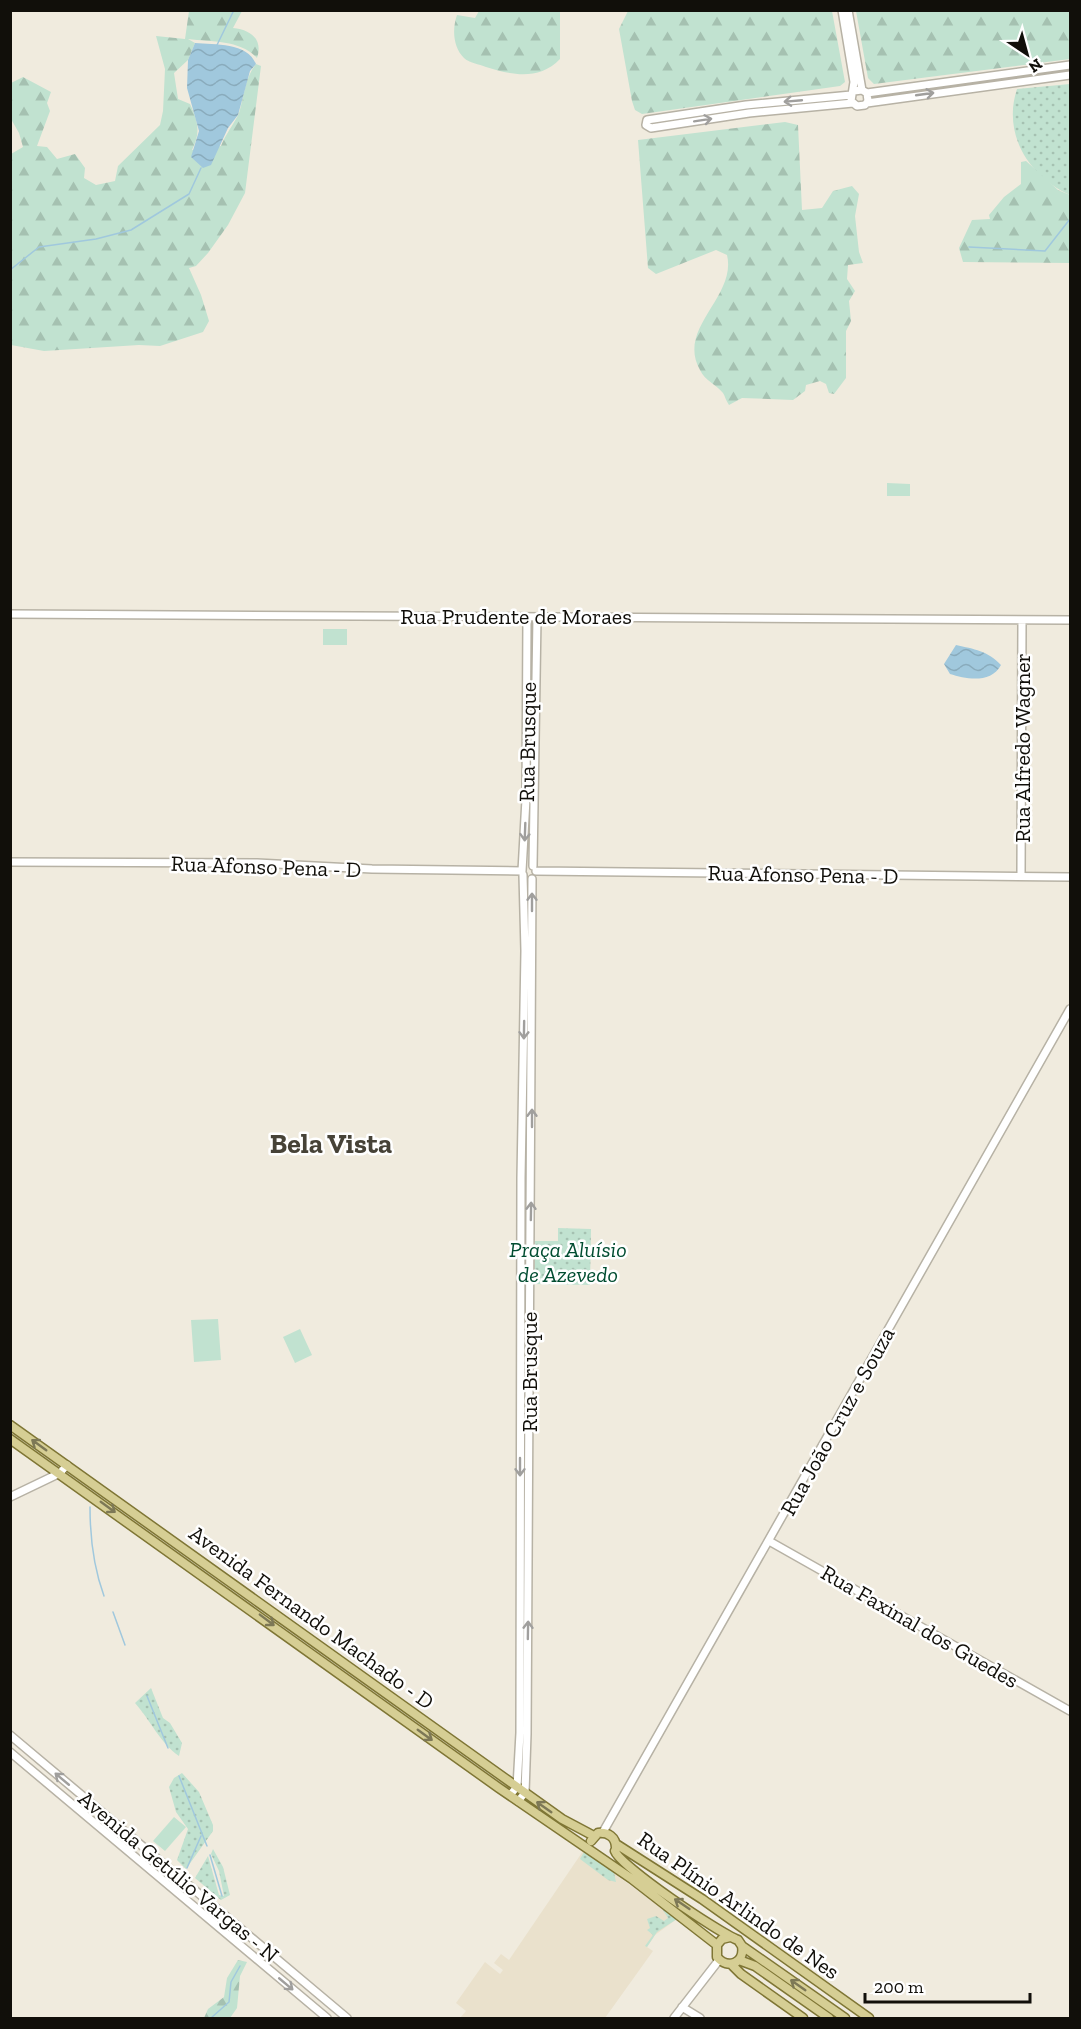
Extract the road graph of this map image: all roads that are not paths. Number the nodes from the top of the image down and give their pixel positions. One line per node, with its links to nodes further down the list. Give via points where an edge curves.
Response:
1 (842, 10): 5 (street)
2 (848, 10): 5 (street)
3 (1071, 65): 5 (street)
4 (1071, 75): 6 (street, one-way to 4)
5 (857, 94): 5 (street, one-way to 5, via 746,105 647,120 646,125 651,128); 6 (street); 6 (street, via 860,107)
6 (867, 103)
7 (10, 614): 8 (street, Rua Prudente de Moraes)
8 (527, 617): 9 (street, Rua Prudente de Moraes); 14 (street, Rua Brusque, one-way to 14)
9 (537, 617): 10 (street, Rua Prudente de Moraes); 13 (street, Rua Brusque)
10 (1022, 620): 11 (street, Rua Prudente de Moraes); 15 (street, Rua Alfredo Wagner)
11 (1071, 620)
12 (10, 862): 14 (street, Rua Afonso Pena - D, via 256,863)
13 (534, 868): 14 (street, Rua Afonso Pena - D); 15 (street, Rua Afonso Pena - D); 17 (street)
14 (523, 871): 17 (street); 29 (street, Rua Brusque, one-way to 29)
15 (1021, 876): 16 (street, Rua Afonso Pena - D)
16 (1071, 877)
17 (532, 879): 29 (street, Rua Brusque, one-way to 17)
18 (1071, 1009): 24 (street, Rua João Cruz e Souza)
19 (10, 1425): 21 (main road, Avenida Fernando Machado - D, one-way to 19)
20 (10, 1439): 22 (main road, Avenida Fernando Machado - D)
21 (67, 1465): 22 (street); 28 (main road, Avenida Fernando Machado - D)
22 (60, 1473): 23 (street); 30 (main road, Avenida Fernando Machado - D, one-way to 30)
23 (10, 1497)
24 (769, 1541): 25 (street, Rua Faxinal dos Guedes); 34 (street, Rua João Cruz e Souza)
25 (1071, 1711)
26 (10, 1735): 46 (street, Avenida Getúlio Vargas - N, one-way to 26)
27 (10, 1752): 45 (street, Avenida Getúlio Vargas - N, one-way to 45)
28 (469, 1753): 30 (main road); 31 (main road, Avenida Fernando Machado - D)
29 (522, 1755): 31 (street, Rua Brusque); 32 (street, Rua Brusque)
30 (462, 1761): 33 (main road, Avenida Fernando Machado - D)
31 (517, 1787): 32 (main road, Avenida Fernando Machado - D); 33 (street)
32 (525, 1793): 33 (street); 35 (main road, Avenida Fernando Machado - D, one-way to 32)
33 (514, 1798): 37 (main road, Avenida Fernando Machado - D)
34 (603, 1832): 35 (main road); 36 (main road, via 614,1838)
35 (594, 1836): 37 (main road)
36 (615, 1847): 38 (main road, via 610,1856); 39 (main road, one-way to 36, via 642,1877 621,1860); 52 (main road, Rua Plínio Arlindo de Nes, via 702,1899)
37 (591, 1850): 38 (main road)
38 (602, 1858): 40 (main road)
39 (730, 1937): 40 (main road); 41 (main road)
40 (717, 1945): 42 (main road)
41 (742, 1946): 43 (main road, via 743,1953); 51 (main road, one-way to 41)
42 (719, 1960): 43 (main road); 44 (street)
43 (735, 1962): 49 (main road, via 741,1974); 50 (main road, via 755,1966)
44 (682, 2007): 47 (street); 48 (street)
45 (327, 2019)
46 (347, 2019)
47 (675, 2019)
48 (700, 2019)
49 (803, 2019)
50 (829, 2019)
51 (845, 2019)
52 (869, 2019)

